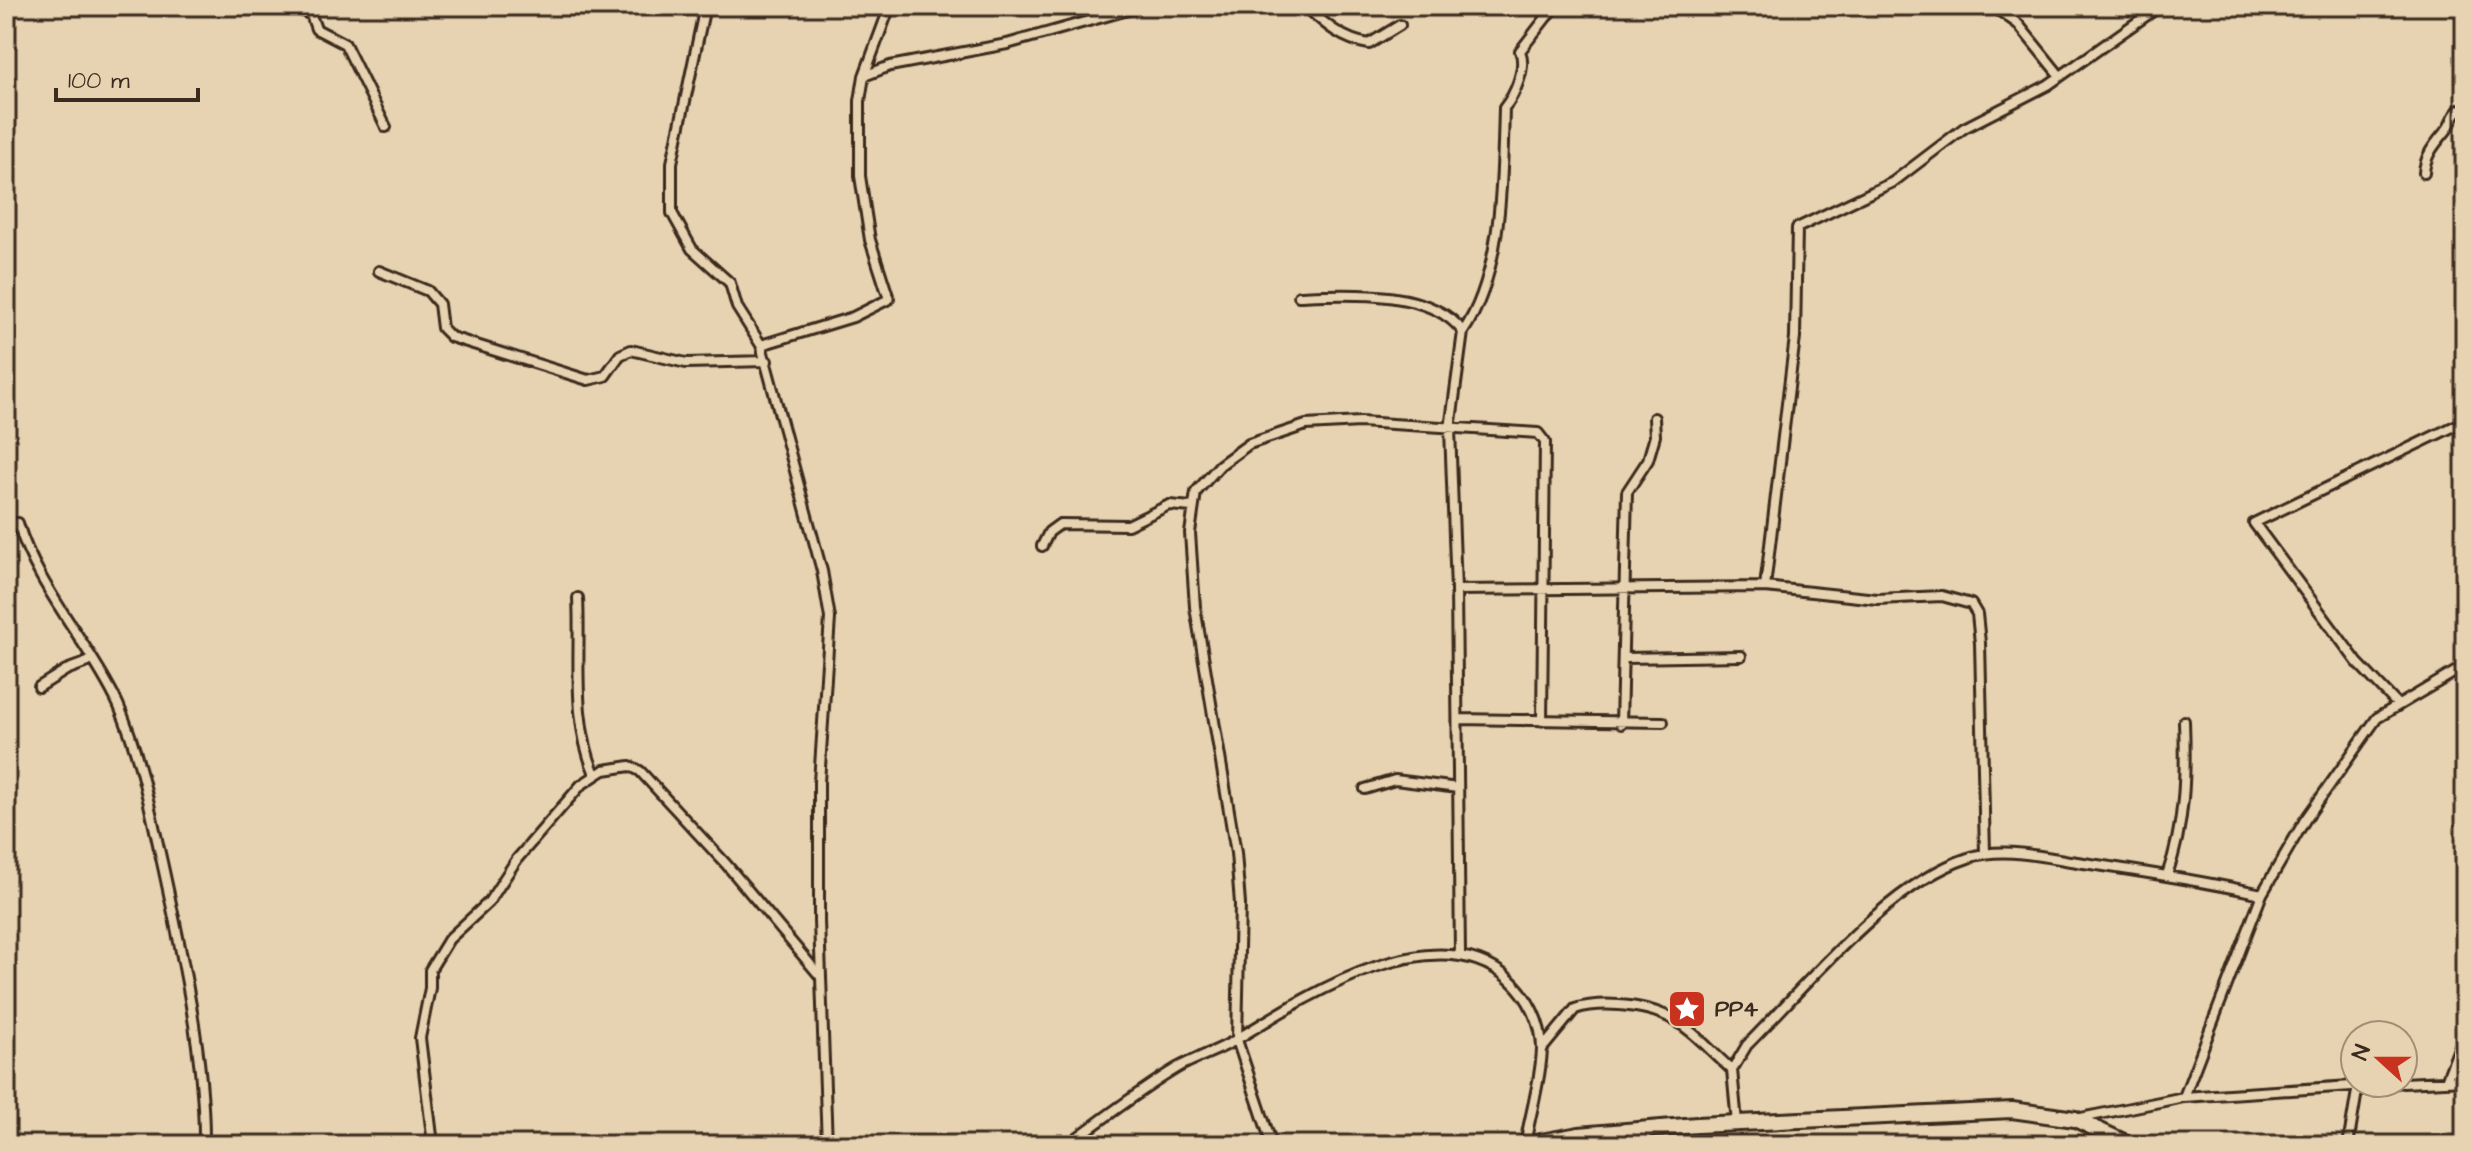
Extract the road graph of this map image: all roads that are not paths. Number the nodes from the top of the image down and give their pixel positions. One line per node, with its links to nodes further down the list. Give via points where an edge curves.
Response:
1 (292, 6): 13 (street, via 311,15 316,29 345,44)
2 (705, 6): 18 (street, via 674,150 672,213 692,249 730,283 737,307)
3 (890, 6): 10 (street)
4 (1142, 6): 10 (street)
5 (1305, 6): 9 (street, via 1344,38 1357,42 1369,44)
6 (1555, 6): 17 (street, via 1520,51 1522,68 1504,108 1490,267 1475,315)
7 (1993, 6): 11 (street, via 2018,24)
8 (2160, 6): 11 (street)
9 (1400, 25)
10 (864, 76): 18 (street, via 860,176 870,240 889,299 853,317)
11 (2060, 76): 26 (street, via 1981,116 1893,182 1797,228 1795,337)
12 (2465, 107): 14 (street, via 2436,138)
13 (386, 127)
14 (2424, 173)
15 (379, 271): 19 (street, via 428,291 439,304 442,328 451,337 588,380 605,376 617,358 631,350 686,363)
16 (1299, 296): 17 (street, via 1383,295 1428,307)
17 (1463, 332): 22 (street)
18 (761, 345): 19 (street)
19 (767, 361): 49 (street, via 830,618 819,782)
20 (1654, 418): 27 (street, via 1648,460 1627,492)
21 (2465, 421): 36 (street, via 2254,523 2357,662)
22 (1450, 429): 23 (street, via 1360,422 1306,425 1277,433 1249,444 1220,465 1199,485); 28 (street, via 1531,431 1542,437); 29 (street)
23 (1192, 507): 25 (street, via 1169,505 1128,525 1060,524); 51 (street, via 1195,607 1236,853)
24 (6, 525): 33 (street, via 18,523)
25 (1042, 546)
26 (1765, 587): 27 (street); 45 (street, via 1877,599 1942,596 1974,607 1980,643)
27 (1626, 588): 28 (street); 32 (street)
28 (1543, 589): 29 (street); 38 (street)
29 (1456, 590): 37 (street)
30 (578, 598): 42 (street, via 578,681 586,752)
31 (1741, 656): 32 (street)
32 (1625, 658): 41 (street)
33 (93, 660): 35 (street); 64 (street, via 118,704 144,780 179,938)
34 (2465, 666): 36 (street)
35 (39, 687)
36 (2397, 704): 47 (street, via 2377,718 2346,760)
37 (1458, 719): 38 (street); 43 (street)
38 (1542, 721): 41 (street)
39 (2184, 721): 46 (street, via 2186,766 2179,831)
40 (1663, 722): 41 (street)
41 (1617, 724)
42 (595, 774): 49 (street, via 622,766 640,771); 63 (street, via 517,859 489,902 449,939 430,970 420,1038)
43 (1458, 788): 44 (street, via 1395,780); 48 (street)
44 (1365, 789)
45 (1985, 854): 46 (street, via 2041,856); 53 (street, via 1916,883 1889,905 1747,1045)
46 (2167, 875): 47 (street)
47 (2262, 894): 58 (street)
48 (1460, 954): 51 (street, via 1376,967 1293,1004); 52 (street, via 1497,969 1514,983 1533,1011)
49 (820, 976): 65 (street)
50 (2465, 1033): 55 (street)
51 (1237, 1040): 66 (street, via 1178,1067); 67 (street)
52 (1542, 1049): 53 (street, via 1575,1009 1650,1007 1668,1014); 68 (street)
53 (1732, 1070): 61 (street)
54 (2465, 1080): 55 (street)
55 (2446, 1081): 56 (street)
56 (2419, 1082)
57 (2339, 1086): 58 (street)
58 (2184, 1097): 60 (street)
59 (2356, 1099): 71 (street)
60 (2075, 1119): 61 (highway, via 1973,1110); 70 (highway)
61 (1737, 1123): 62 (highway)
62 (1644, 1129): 68 (highway); 69 (street)
63 (432, 1136)
64 (204, 1145)
65 (827, 1145)
66 (1067, 1145)
67 (1272, 1145)
68 (1524, 1145)
69 (1646, 1145)
70 (2130, 1145)
71 (2348, 1145)

